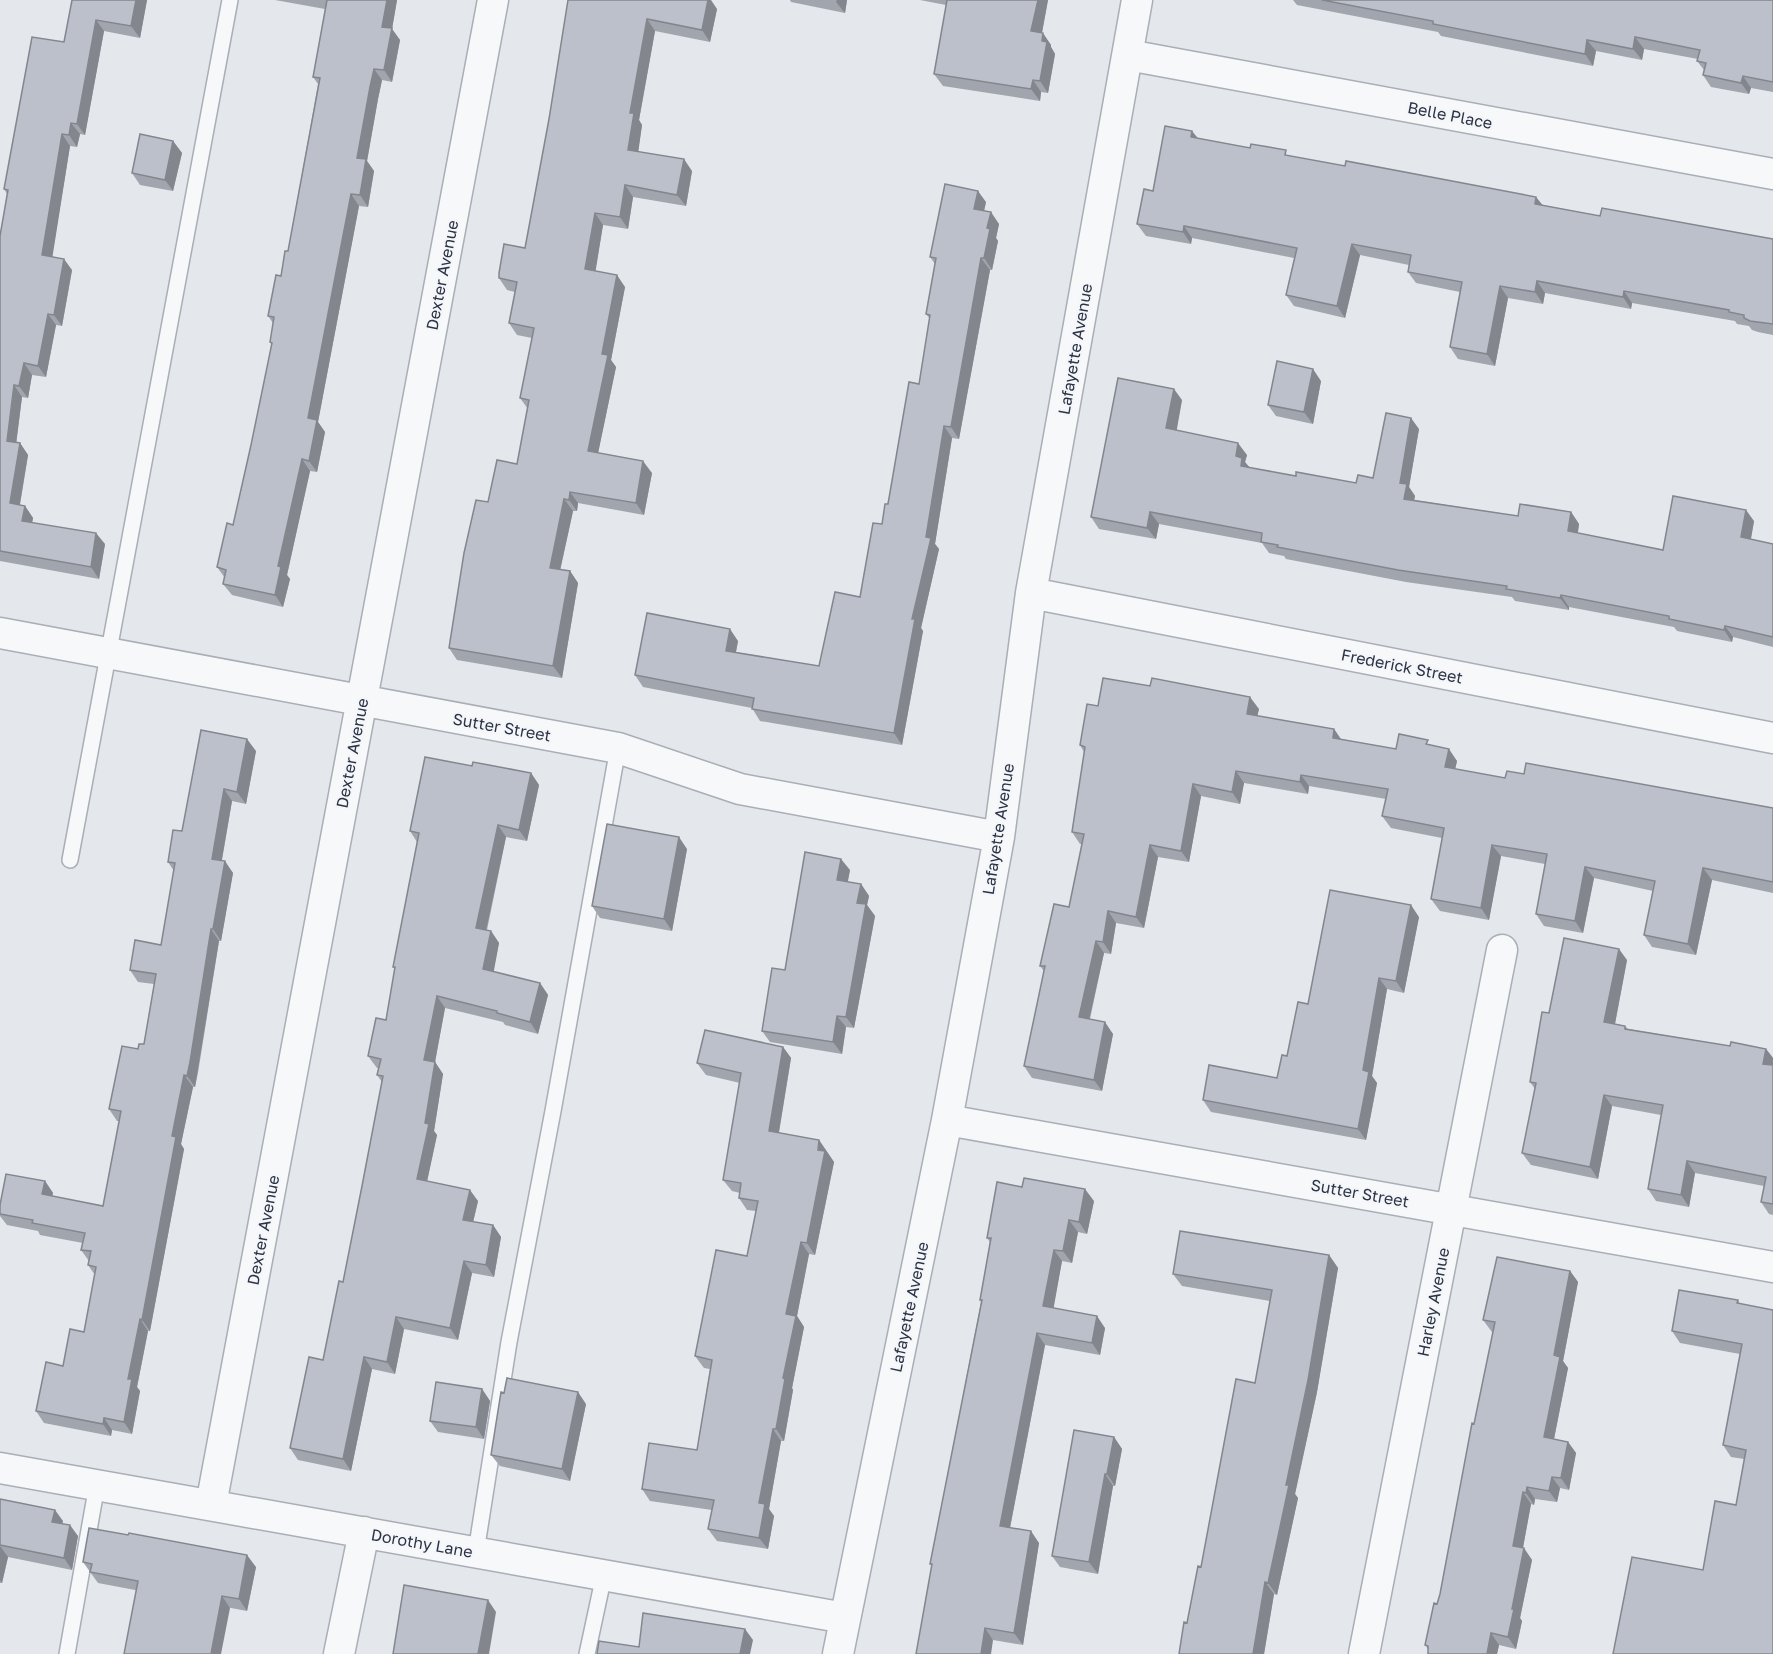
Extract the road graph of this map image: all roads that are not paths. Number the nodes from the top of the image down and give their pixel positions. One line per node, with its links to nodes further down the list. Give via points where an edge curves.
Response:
1 (230, 0): 8 (lane)
2 (493, 0): 9 (street, Dexter Avenue)
3 (1137, 0): 4 (street, Lafayette Avenue)
4 (1128, 55): 5 (street, Belle Place); 6 (street, Lafayette Avenue)
5 (1773, 174)
6 (1031, 593): 10 (street, Frederick Street); 12 (street, Lafayette Avenue)
7 (0, 633): 8 (street, Sutter Street)
8 (109, 654): 9 (street, Sutter Street); 13 (lane)
9 (362, 701): 11 (street, Sutter Street); 20 (street, Dexter Avenue)
10 (1773, 738)
11 (618, 748): 12 (street, Sutter Street, via 740,789); 22 (lane, via 509,1342)
12 (999, 837): 15 (street, Lafayette Avenue)
13 (70, 860)
14 (1502, 950): 16 (street, Harley Avenue)
15 (947, 1120): 16 (street, Sutter Street); 24 (street, Lafayette Avenue)
16 (1451, 1210): 17 (street, Sutter Street); 29 (street, Harley Avenue)
17 (1773, 1267)
18 (0, 1468): 19 (street, Dorothy Lane)
19 (97, 1485): 20 (street, Dorothy Lane); 25 (lane)
20 (211, 1505): 21 (street, Dorothy Lane)
21 (364, 1533): 22 (street, Dorothy Lane); 26 (street)
22 (476, 1552): 23 (street, Dorothy Lane)
23 (603, 1575): 24 (street, Dorothy Lane); 27 (lane)
24 (845, 1618): 28 (street, Lafayette Avenue)
25 (66, 1654)
26 (339, 1654)
27 (587, 1654)
28 (838, 1654)
29 (1364, 1654)

